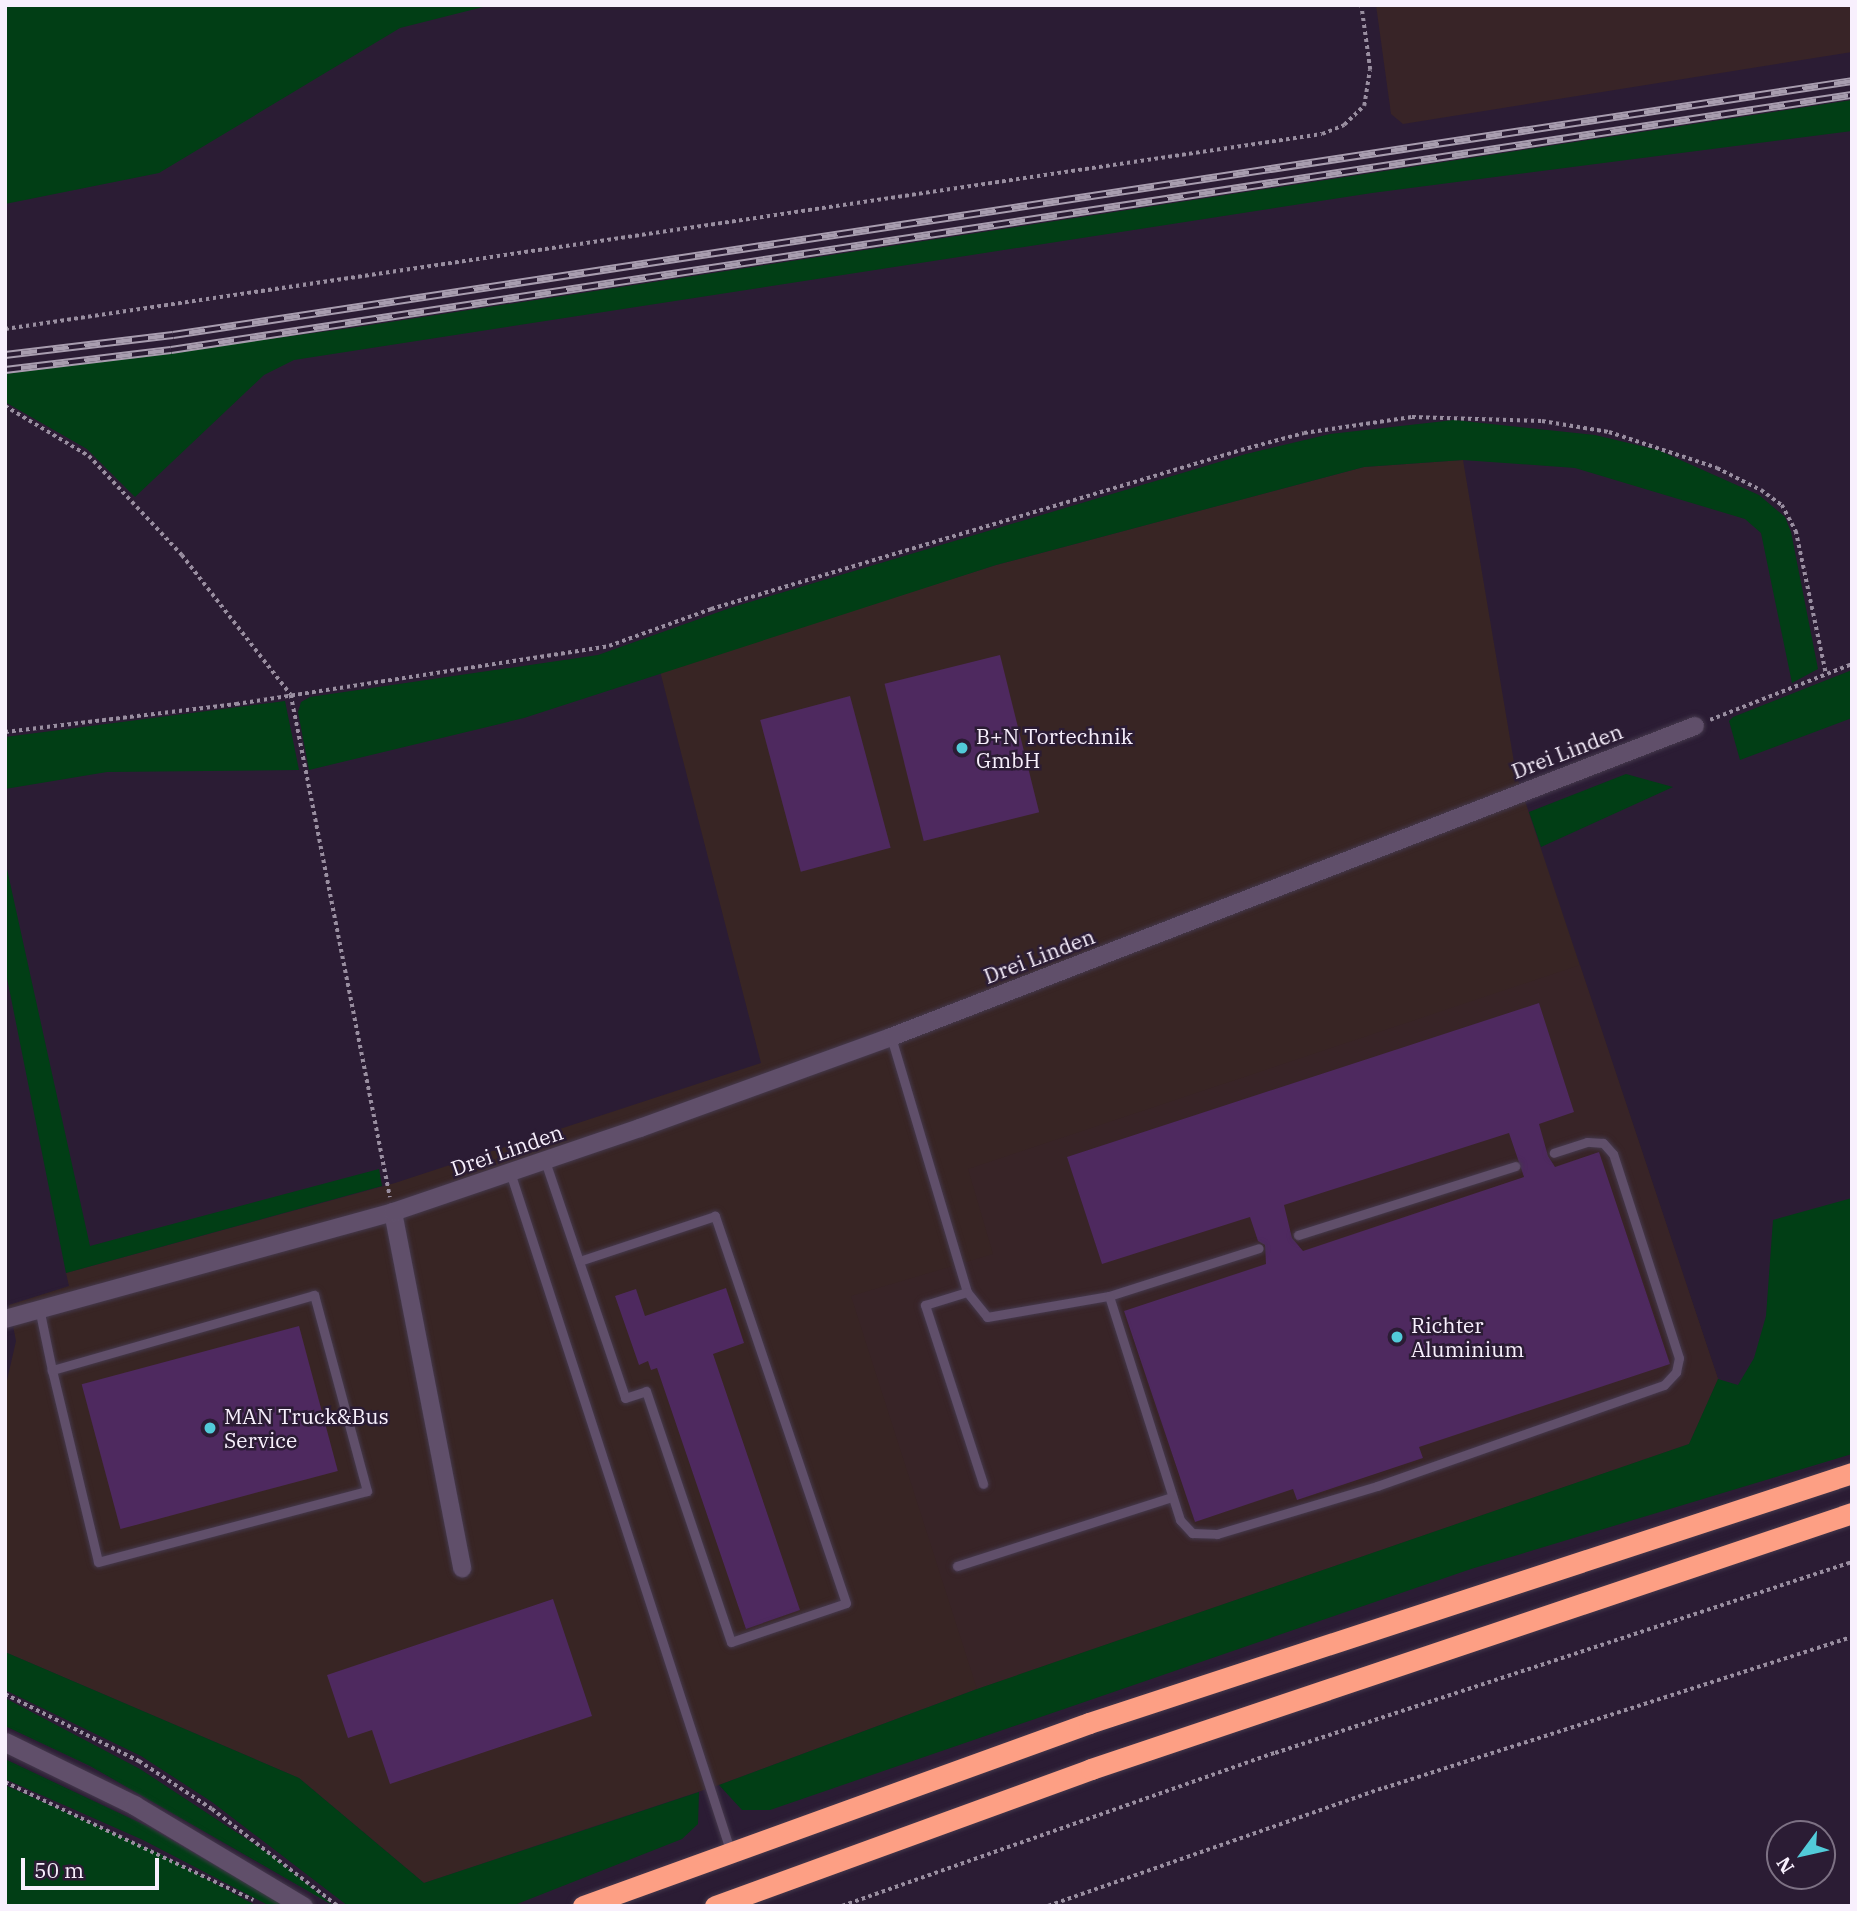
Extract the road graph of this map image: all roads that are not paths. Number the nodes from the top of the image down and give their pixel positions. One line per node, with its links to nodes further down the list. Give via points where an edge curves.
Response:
1 (1695, 726): 2 (street, Drei Linden)
2 (891, 1037): 4 (street, Drei Linden); 11 (lane)
3 (1553, 1153): 18 (lane, via 1587,1142 1603,1143 1613,1154 1679,1358 1676,1372 1664,1385 1377,1486 1217,1534 1192,1533 1180,1520)
4 (545, 1161): 6 (street, Drei Linden); 10 (lane)
5 (1515, 1166): 8 (lane)
6 (510, 1172): 7 (street, Drei Linden); 23 (lane)
7 (393, 1213): 13 (street, Drei Linden); 21 (street)
8 (1298, 1235)
9 (1259, 1248): 12 (lane)
10 (580, 1261): 10 (lane, via 625,1398 646,1391 731,1642 846,1603 715,1216)
11 (967, 1292): 12 (lane, via 987,1317 1002,1319); 17 (lane, via 925,1305)
12 (1110, 1296): 18 (lane)
13 (38, 1308): 14 (street, Drei Linden); 15 (lane)
14 (5, 1319)
15 (52, 1370): 15 (lane, via 98,1562 367,1490 314,1295)
16 (1852, 1473): 23 (highway, via 1089,1723)
17 (984, 1484)
18 (1172, 1497): 20 (lane)
19 (1852, 1513): 26 (highway, via 1091,1769)
20 (957, 1566)
21 (462, 1568)
22 (5, 1742): 24 (main road, via 134,1805)
23 (730, 1850): 25 (highway)
24 (303, 1906)
25 (583, 1906)
26 (715, 1906)

